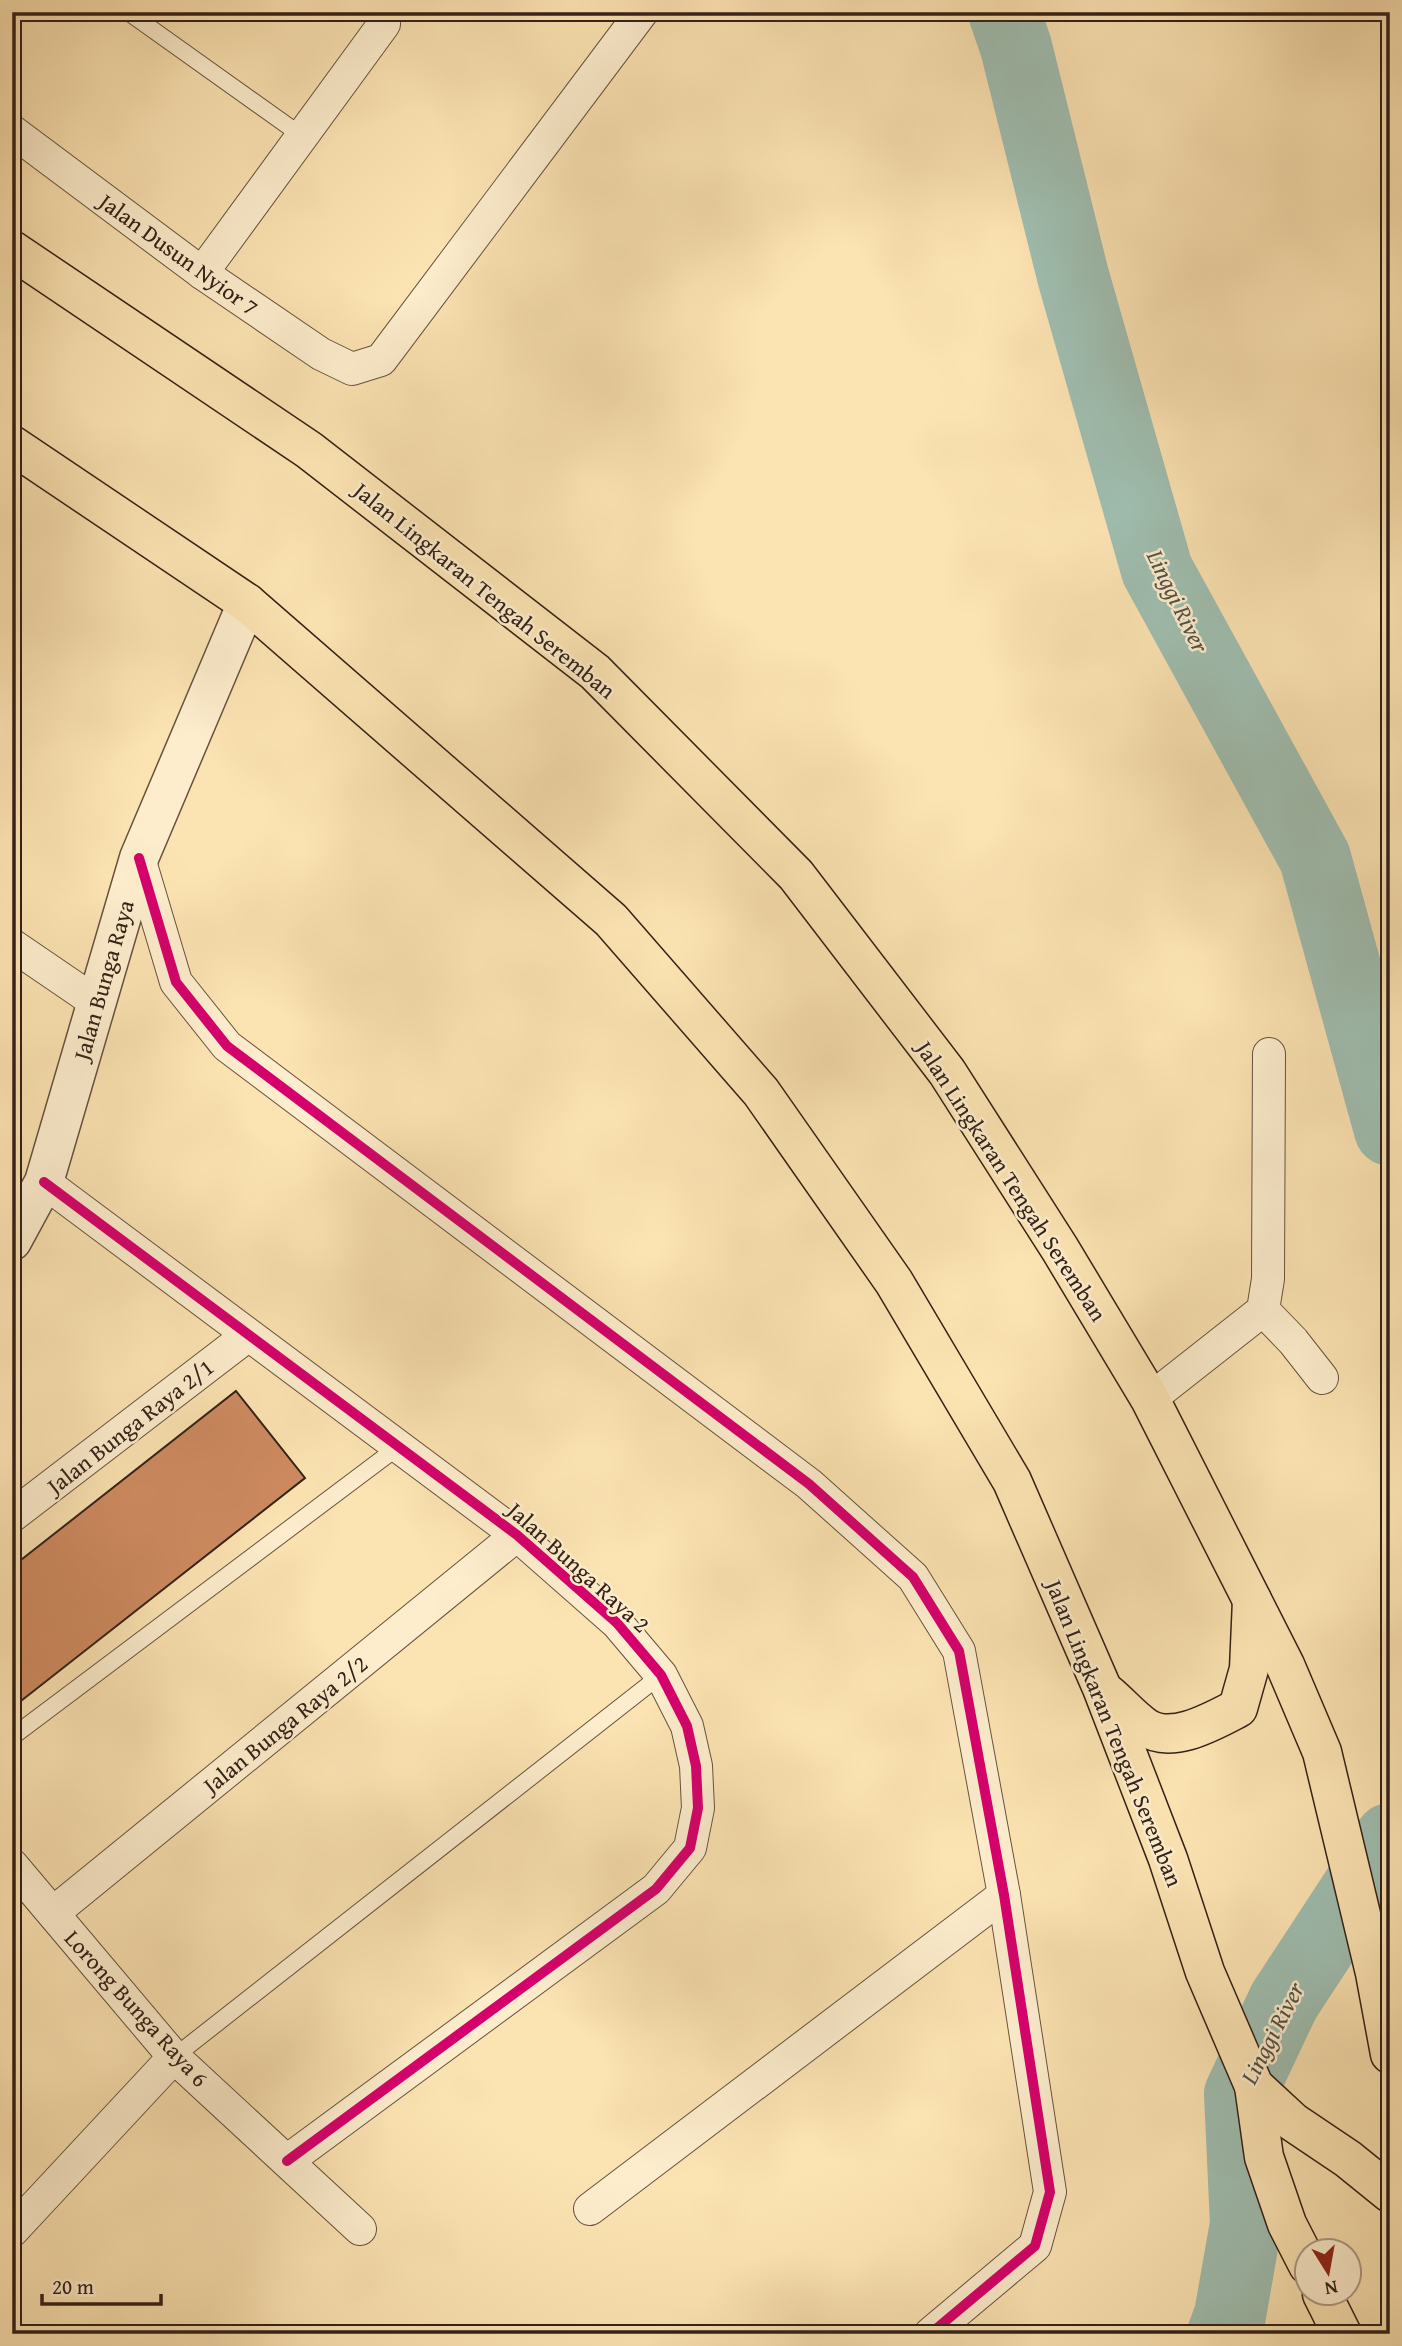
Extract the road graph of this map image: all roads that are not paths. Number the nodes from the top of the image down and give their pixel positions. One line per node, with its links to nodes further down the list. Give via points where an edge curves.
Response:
1 (128, 12): 5 (lane)
2 (380, 12): 5 (street, via 384,24)
3 (642, 12): 7 (street, Jalan Dusun Nyior 7, via 381,360 352,369 321,354)
4 (12, 131): 7 (street, Jalan Dusun Nyior 7)
5 (302, 136): 7 (street)
6 (12, 250): 19 (main road, Jalan Lingkaran Tengah Seremban, via 309,450 596,672 796,875 947,1072)
7 (201, 273)
8 (12, 445): 9 (main road, Jalan Lingkaran Tengah Seremban)
9 (247, 603): 10 (street, Jalan Bunga Raya); 25 (main road, Jalan Lingkaran Tengah Seremban, via 611,920 761,1092 894,1282 1012,1481)
10 (139, 858): 12 (street, Jalan Bunga Raya); 28 (street, via 176,982 227,1046 809,1484 913,1577 960,1651)
11 (12, 944): 12 (street)
12 (97, 1003): 14 (street, Jalan Bunga Raya)
13 (1269, 1054): 16 (street, via 1268,1279)
14 (44, 1182): 15 (street, Jalan Bunga Raya); 17 (street, Jalan Bunga Raya 2)
15 (12, 1241)
16 (1263, 1310): 18 (street); 19 (street)
17 (247, 1336): 20 (street, Jalan Bunga Raya 2); 21 (street, Jalan Bunga Raya 2/1)
18 (1322, 1378)
19 (1150, 1399): 23 (main road, Jalan Lingkaran Tengah Seremban)
20 (398, 1447): 22 (street, Jalan Bunga Raya 2); 26 (lane)
21 (12, 1516)
22 (517, 1535): 24 (street, Jalan Bunga Raya 2, via 617,1623); 29 (street, Jalan Bunga Raya 2/2)
23 (1252, 1598): 25 (main road, via 1249,1669 1237,1708 1205,1726 1173,1734 1147,1729); 30 (main road, Jalan Lingkaran Tengah Seremban, via 1322,1752)
24 (661, 1675): 31 (lane); 33 (street, Jalan Bunga Raya 2, via 687,1726 696,1766 698,1808 690,1848 656,1889)
25 (1102, 1688): 32 (main road, Jalan Lingkaran Tengah Seremban, via 1168,1859 1205,1972)
26 (12, 1737)
27 (12, 1865): 29 (street, Lorong Bunga Raya 6)
28 (1003, 1895): 35 (street); 40 (street, via 1050,2192 1035,2246)
29 (53, 1913): 31 (street, Lorong Bunga Raya 6)
30 (1390, 2054)
31 (174, 2057): 33 (street, Lorong Bunga Raya 6); 37 (street)
32 (1254, 2086): 34 (main road, Jalan Lingkaran Tengah Seremban, via 1293,2122); 38 (main road, via 1264,2157)
33 (287, 2161): 36 (street, Lorong Bunga Raya 6)
34 (1390, 2193)
35 (590, 2209)
36 (360, 2229)
37 (12, 2231)
38 (1294, 2238)
39 (1329, 2308): 41 (main road)
40 (930, 2334)
41 (1342, 2334)

